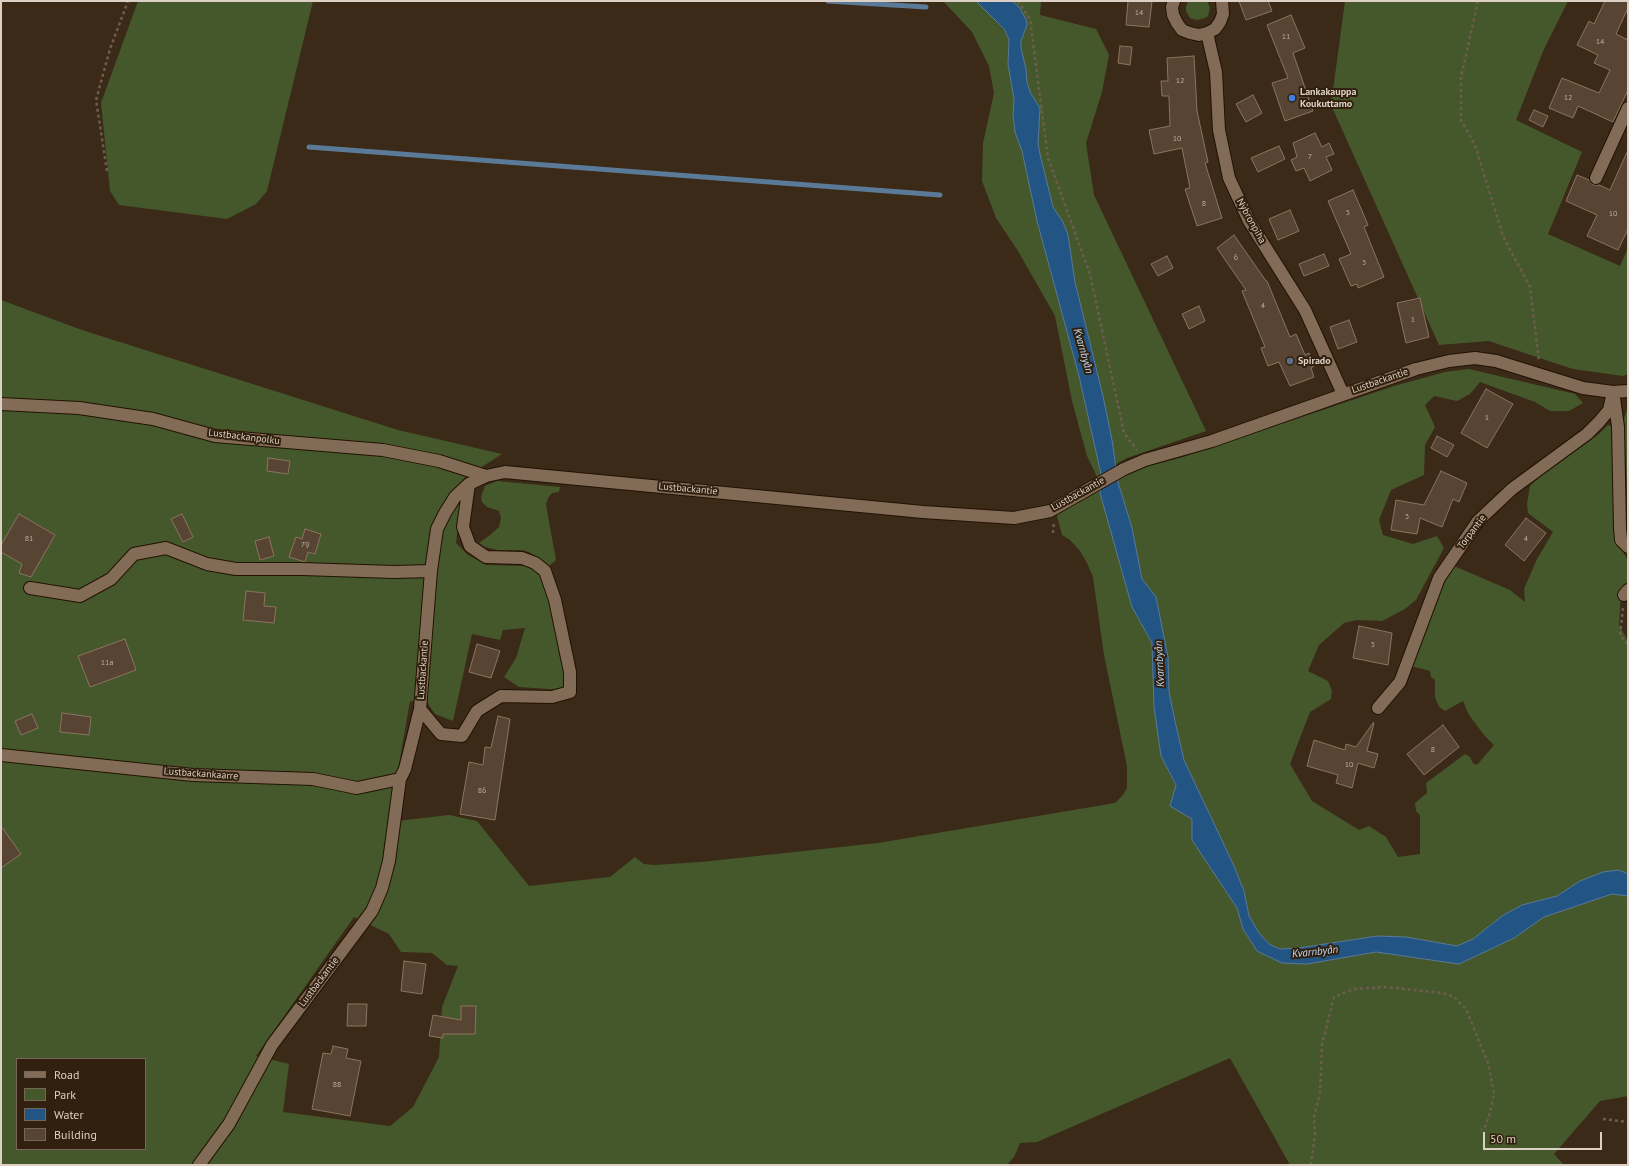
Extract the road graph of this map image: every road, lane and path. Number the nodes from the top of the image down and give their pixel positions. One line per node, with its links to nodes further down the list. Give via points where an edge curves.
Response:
1 (128, 1): 8 (path, via 110,49 96,100)
2 (1018, 1): 15 (path, via 1030,20 1048,158 1090,274 1124,433)
3 (1174, 1): 6 (street, via 1173,15 1182,30 1190,34)
4 (1222, 1): 6 (street, via 1223,14 1220,22 1215,29)
5 (1478, 1): 10 (path, via 1462,77 1461,120 1475,145 1503,236 1530,287)
6 (1207, 33): 13 (street, Nybronpiha, via 1216,72 1219,130 1229,178 1249,221 1305,310)
7 (1628, 108): 9 (street)
8 (107, 171)
9 (1596, 178)
10 (1540, 375): 12 (street, Lustbackantie, via 1583,388); 13 (street, Lustbackantie, via 1496,361 1475,358 1416,369)
11 (1628, 391): 12 (street, Lustbackantie)
12 (1613, 392): 18 (street, via 1618,427 1621,540); 23 (street, Torpantie, via 1608,410 1587,434 1512,489 1478,521 1439,578 1400,682)
13 (1343, 394): 15 (street, Lustbackantie, via 1212,441)
14 (1, 404): 16 (street, Lustbackanpolku, via 109,412 153,419 216,436 383,450 439,461)
15 (1145, 460): 16 (street, Lustbackantie, via 1050,510 1014,518 923,512 505,472)
16 (486, 476): 17 (street, Lustbackantie)
17 (469, 484): 19 (street, Lustbackantie, via 455,497 437,529); 24 (street, via 463,527 470,546 486,557 522,558 535,563 545,571 555,600 570,672 570,692 552,697 501,696 477,711 462,736 441,734)
18 (1628, 547)
19 (431, 571): 20 (street, via 236,569 207,564 166,548 134,554 111,578 80,596); 24 (street, Lustbackantie)
20 (30, 588)
21 (1626, 593): 22 (path, via 1620,636)
22 (1628, 644)
23 (1378, 708)
24 (420, 709): 26 (street, Lustbackantie, via 405,769)
25 (1, 755): 26 (street, Lustbackankaarre, via 193,775 313,779 357,788)
26 (400, 779): 30 (street, Lustbackantie, via 389,862 372,911 272,1045 229,1124)
27 (1603, 1119): 28 (path)
28 (1628, 1122)
29 (1481, 1130): 31 (path, via 1485,1127 1490,1113 1494,1093 1488,1063 1466,1009 1454,997 1442,993 1354,988 1334,997 1322,1045 1320,1093 1314,1117 1315,1134)
30 (200, 1165)
31 (1311, 1165)

